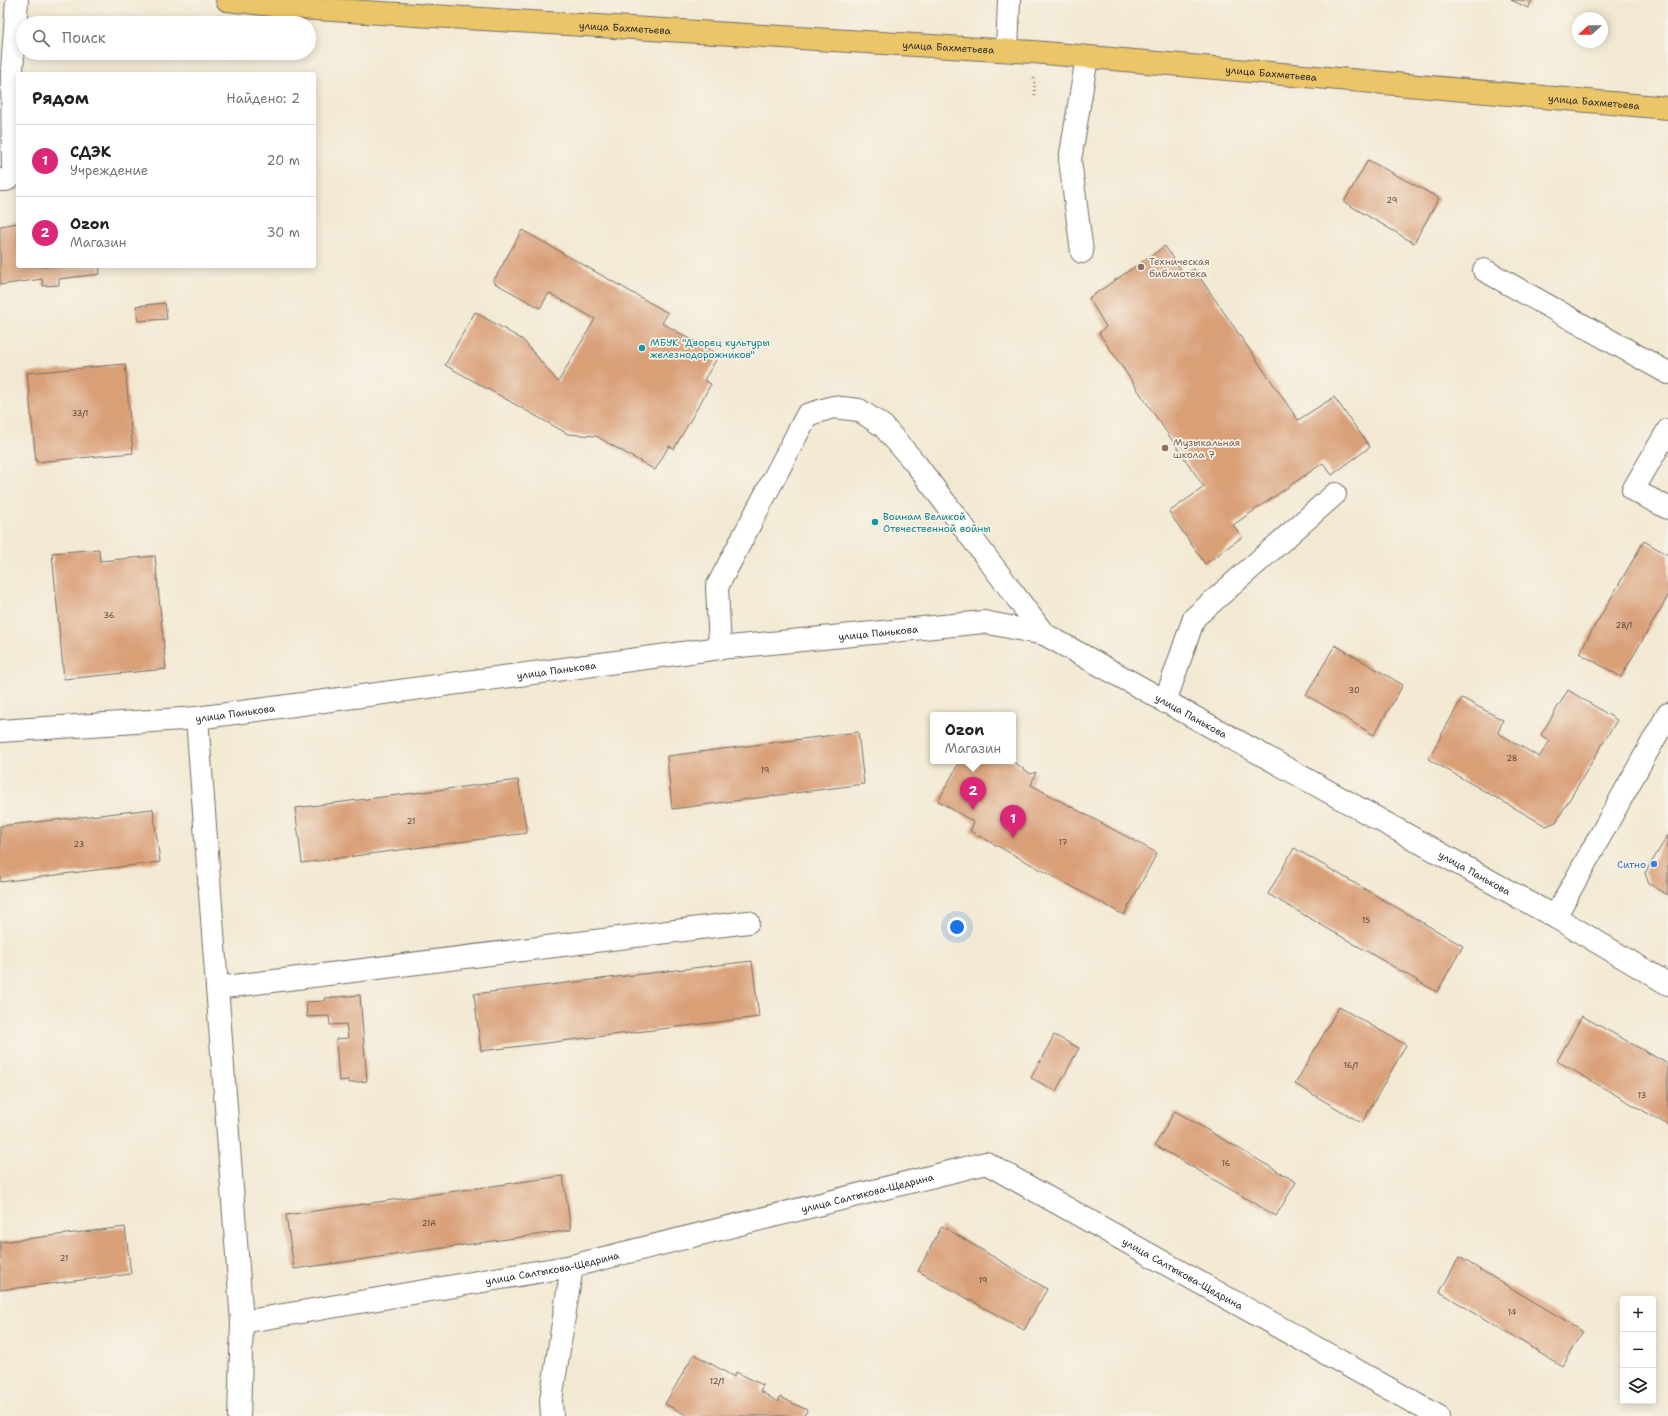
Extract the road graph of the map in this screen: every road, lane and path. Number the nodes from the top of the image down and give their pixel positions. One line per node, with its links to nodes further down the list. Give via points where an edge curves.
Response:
1 (17, 0): 7 (street, via 12,70 13,175 6,180)
2 (227, 0): 4 (main road, улица Бахметьева, via 299,8)
3 (1009, 0): 4 (street)
4 (1007, 50): 5 (main road, улица Бахметьева)
5 (1087, 57): 6 (main road, улица Бахметьева); 8 (street, via 1070,160)
6 (1668, 108)
7 (0, 180)
8 (1082, 252)
9 (1484, 270): 10 (street)
10 (1668, 373)
11 (1668, 430): 13 (street, via 1633,490)
12 (1335, 494): 16 (street, via 1194,618)
13 (1668, 508)
14 (1044, 634): 15 (street, улица Панькова, via 984,622); 15 (street, via 916,464 884,426 859,410 833,407 807,415 717,587); 16 (street, улица Панькова)
15 (720, 648): 18 (street, улица Панькова)
16 (1165, 702): 20 (street, улица Панькова)
17 (1668, 714): 20 (street)
18 (197, 718): 19 (street, улица Панькова); 23 (street)
19 (0, 731)
20 (1555, 917): 22 (street, улица Панькова)
21 (748, 922): 23 (street)
22 (1668, 984)
23 (217, 988): 25 (street)
24 (572, 1266): 25 (street, улица Салтыкова-Щедрина); 27 (street, via 551,1400); 28 (street, улица Салтыкова-Щедрина, via 986,1163)
25 (242, 1322): 26 (street)
26 (239, 1416)
27 (552, 1416)
28 (1438, 1416)

